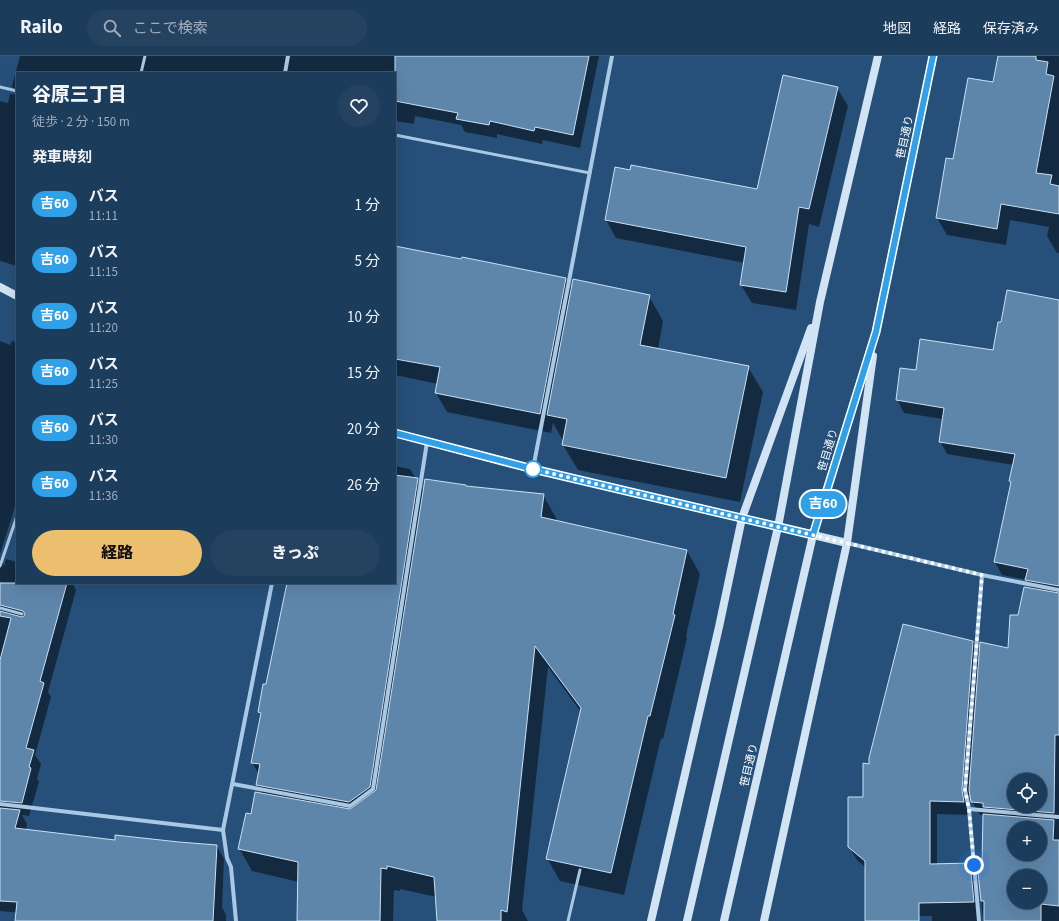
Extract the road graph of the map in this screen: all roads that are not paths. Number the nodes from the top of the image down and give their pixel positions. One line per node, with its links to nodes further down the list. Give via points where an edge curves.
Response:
1 (145, 56): 6 (lane)
2 (288, 56): 7 (street)
3 (612, 56): 11 (street)
4 (878, 56): 14 (main road)
5 (933, 56): 15 (main road, 笹目通り)
6 (141, 72)
7 (285, 72)
8 (0, 87): 9 (lane)
9 (16, 91)
10 (396, 135): 11 (lane)
11 (590, 173): 18 (street)
12 (0, 287): 13 (main road)
13 (16, 295)
14 (820, 302): 19 (main road); 21 (main road)
15 (876, 332): 22 (main road, 笹目通り); 23 (main road)
16 (396, 434): 17 (main road)
17 (427, 442): 18 (main road); 30 (street, via 373,789 350,806)
18 (533, 469): 19 (main road)
19 (742, 518): 21 (main road); 38 (main road)
20 (16, 519): 24 (lane)
21 (778, 527): 22 (main road); 39 (main road)
22 (813, 535): 23 (main road); 40 (main road, 笹目通り)
23 (847, 543): 25 (street); 41 (main road)
24 (0, 566)
25 (982, 575): 27 (street); 32 (street, via 965,790)
26 (272, 584): 30 (street)
27 (1059, 590)
28 (0, 608): 29 (lane)
29 (22, 614)
30 (233, 784): 34 (street)
31 (0, 804): 34 (street)
32 (969, 809): 33 (street); 42 (street)
33 (1059, 817)
34 (224, 830): 36 (street, via 227,858 232,866)
35 (580, 870): 37 (lane)
36 (236, 921)
37 (568, 921)
38 (651, 921)
39 (687, 921)
40 (724, 921)
41 (764, 921)
42 (979, 921)

